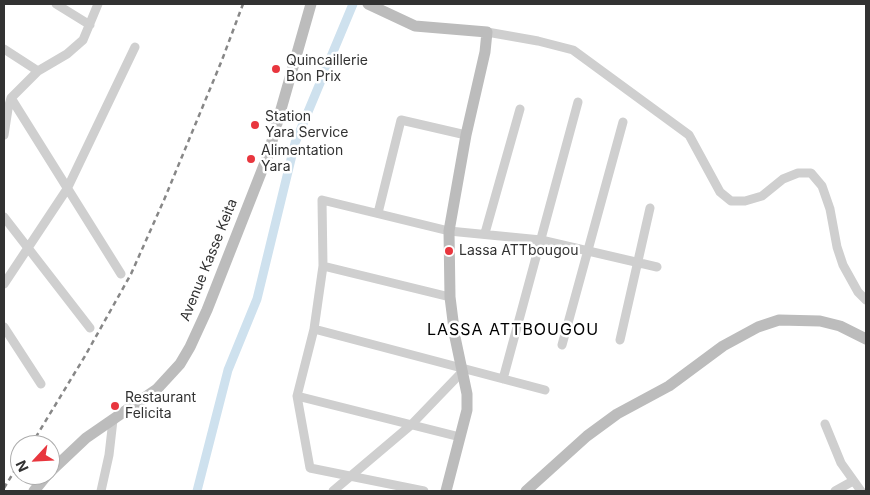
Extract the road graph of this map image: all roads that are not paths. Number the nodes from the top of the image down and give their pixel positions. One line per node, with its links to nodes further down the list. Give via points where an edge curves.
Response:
1 (56, 4): 5 (street)
2 (98, 4): 5 (street)
3 (311, 4): 43 (street, Avenue Kasse Keita, via 268,155 190,347 157,390)
4 (368, 4): 6 (street, via 415,26)
5 (90, 25): 9 (street, via 83,40)
6 (487, 32): 15 (street); 31 (street, via 573,50 689,135 720,192 732,201 762,196 783,179 798,173 811,173 822,186 844,266)
7 (135, 46): 16 (street)
8 (4, 49): 9 (street)
9 (38, 71): 10 (street)
10 (11, 98): 14 (street); 16 (street)
11 (578, 102): 22 (street)
12 (520, 109): 21 (street)
13 (623, 122): 24 (street)
14 (4, 129)
15 (466, 135): 18 (street, via 401,120); 20 (street)
16 (67, 189): 23 (street); 28 (street)
17 (650, 208): 25 (street)
18 (378, 213): 20 (street); 26 (street, via 322,200)
19 (4, 216): 23 (street)
20 (449, 231): 21 (street); 30 (street)
21 (485, 233): 22 (street)
22 (541, 240): 24 (street); 39 (street)
23 (28, 247): 29 (street); 33 (street)
24 (588, 251): 25 (street); 37 (street)
25 (638, 262): 27 (street); 36 (street)
26 (323, 266): 30 (street); 34 (street)
27 (657, 267)
28 (121, 274)
29 (4, 284)
30 (450, 297): 38 (street)
31 (866, 300)
32 (4, 327): 40 (street)
33 (90, 328)
34 (314, 329): 38 (street); 42 (street)
35 (866, 339): 54 (street, via 840,326 820,321 780,320 758,327 723,346 669,386 617,414 587,436)
36 (620, 340)
37 (562, 346)
38 (462, 370): 39 (street); 45 (street); 46 (street, via 467,410)
39 (503, 379): 41 (street)
40 (41, 384)
41 (544, 390)
42 (297, 396): 45 (street); 48 (street, via 310,468)
43 (113, 420): 47 (street, Avenue Kasse Keita, via 86,438); 50 (street)
44 (825, 424): 49 (street, via 841,463)
45 (411, 425): 46 (street); 48 (street)
46 (460, 437): 53 (street)
47 (60, 463)
48 (350, 476): 51 (street); 52 (street)
49 (853, 481): 55 (street); 56 (street)
50 (101, 491)
51 (333, 491)
52 (424, 491)
53 (446, 491)
54 (526, 491)
55 (835, 491)
56 (861, 491)

